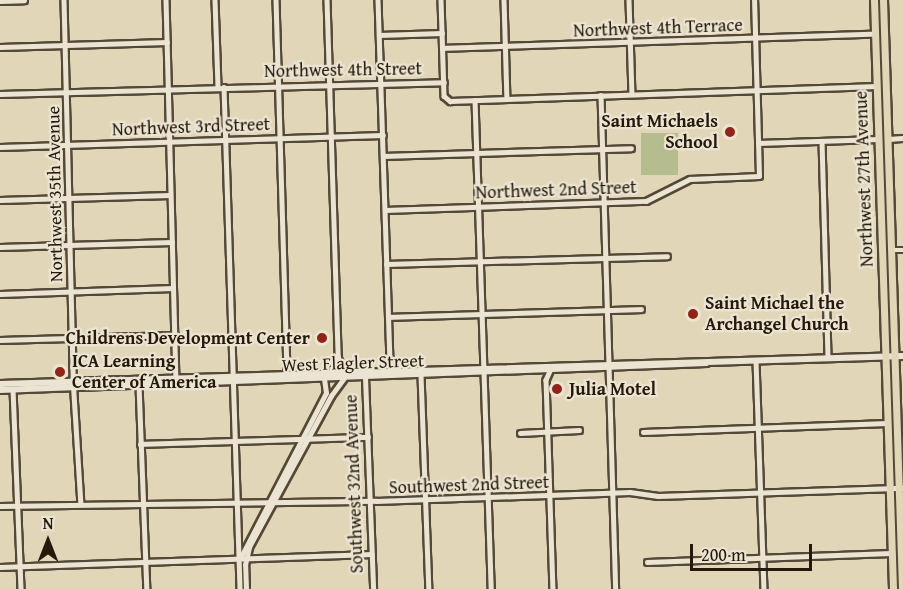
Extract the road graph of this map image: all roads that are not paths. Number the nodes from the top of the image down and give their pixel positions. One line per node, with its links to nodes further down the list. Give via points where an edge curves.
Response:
1 (24, 0): 14 (street)
2 (64, 0): 21 (street, Northwest 35th Avenue)
3 (166, 0): 19 (street)
4 (215, 0): 30 (street)
5 (276, 0): 28 (street)
6 (327, 0): 27 (street)
7 (378, 0): 17 (street)
8 (441, 0): 15 (street)
9 (504, 0): 22 (street)
10 (629, 0): 20 (street)
11 (754, 0): 18 (street)
12 (874, 0): 16 (highway, Northwest 27th Avenue)
13 (883, 0): 32 (highway, Northwest 27th Avenue)
14 (0, 1)
15 (442, 33): 17 (street); 24 (street)
16 (875, 34): 18 (street, Northwest 4th Terrace); 29 (highway, Northwest 27th Avenue)
17 (379, 35): 25 (street)
18 (756, 38): 20 (street, Northwest 4th Terrace); 33 (street)
19 (167, 42): 21 (street); 31 (street)
20 (630, 42): 22 (street, Northwest 4th Terrace); 36 (street)
21 (65, 45): 23 (street); 34 (street, Northwest 35th Avenue)
22 (505, 46): 24 (street, Northwest 4th Terrace); 38 (street)
23 (0, 47)
24 (442, 48): 26 (street)
25 (381, 82): 26 (street, Northwest 4th Street); 27 (street, Northwest 4th Street); 41 (street)
26 (444, 82): 39 (street, Northwest 4th Street, via 448,100)
27 (330, 83): 28 (street, Northwest 4th Street); 42 (street)
28 (279, 85): 30 (street, Northwest 4th Street); 43 (street)
29 (876, 86): 32 (street, Northwest 4th Street); 33 (street, Northwest 4th Street); 40 (highway, Northwest 27th Avenue)
30 (221, 87): 31 (street, Northwest 4th Street); 47 (street)
31 (168, 88): 34 (street, Northwest 4th Street); 49 (street)
32 (886, 88): 46 (highway, Northwest 27th Avenue)
33 (757, 90): 36 (street, Northwest 4th Street); 50 (street)
34 (66, 92): 35 (street, Northwest 4th Street); 51 (street, Northwest 35th Avenue)
35 (0, 94)
36 (632, 94): 37 (street, Northwest 4th Street)
37 (601, 95): 38 (street, Northwest 4th Street); 54 (street)
38 (507, 99): 39 (street, Northwest 4th Street)
39 (476, 100): 55 (street)
40 (877, 106): 45 (highway, Northwest 27th Avenue); 46 (highway, via 882,133)
41 (383, 135): 42 (street, Northwest 3rd Street); 56 (street)
42 (332, 136): 43 (street, Northwest 3rd Street); 88 (street)
43 (280, 138): 47 (street, Northwest 3rd Street); 101 (street)
44 (903, 138): 46 (street)
45 (878, 139): 48 (street); 57 (highway, via 883,145); 65 (highway, Northwest 27th Avenue)
46 (888, 139): 57 (highway, Northwest 27th Avenue)
47 (226, 140): 49 (street, Northwest 3rd Street); 106 (street)
48 (822, 141): 50 (street); 89 (street)
49 (170, 142): 51 (street, Northwest 3rd Street); 58 (street)
50 (758, 143): 61 (street, Northwest 2nd Street, via 759,176 690,179 656,199)
51 (68, 145): 52 (street, Northwest 3rd Street); 59 (street, Northwest 35th Avenue)
52 (0, 147)
53 (631, 148): 54 (street)
54 (602, 149): 55 (street); 61 (street)
55 (477, 153): 56 (street); 62 (street)
56 (383, 156): 63 (street)
57 (889, 176): 68 (highway, Northwest 27th Avenue)
58 (170, 195): 59 (street); 64 (street)
59 (68, 198): 60 (street); 66 (street, Northwest 35th Avenue)
60 (0, 200)
61 (603, 202): 62 (street, Northwest 2nd Street); 70 (street)
62 (479, 207): 63 (street, Northwest 2nd Street); 73 (street)
63 (385, 210): 74 (street)
64 (172, 242): 66 (street); 75 (street)
65 (881, 242): 68 (highway); 72 (highway, Northwest 27th Avenue)
66 (70, 245): 67 (street); 76 (street, Northwest 35th Avenue)
67 (0, 247)
68 (890, 250): 69 (street); 72 (highway); 86 (highway, Northwest 27th Avenue)
69 (903, 250)
70 (605, 256): 71 (street); 73 (street); 79 (street)
71 (667, 256)
72 (881, 257): 85 (highway, Northwest 27th Avenue)
73 (480, 261): 74 (street); 80 (street)
74 (386, 264): 81 (street)
75 (173, 288): 76 (street); 82 (street)
76 (71, 291): 77 (street); 83 (street, Northwest 35th Avenue)
77 (0, 294)
78 (641, 309): 79 (street)
79 (607, 310): 80 (street); 93 (street)
80 (482, 315): 81 (street); 95 (street)
81 (388, 318): 100 (street)
82 (175, 335): 83 (street); 105 (street)
83 (72, 338): 84 (street); 110 (street, Northwest 35th Avenue)
84 (0, 340)
85 (884, 356): 86 (main road, West Flagler Street); 89 (main road, West Flagler Street); 114 (highway, Northwest 27th Avenue)
86 (894, 356): 87 (main road, West Flagler Street); 115 (highway, Northwest 27th Avenue)
87 (903, 356)
88 (338, 357): 99 (street); 102 (street)
89 (828, 358): 91 (main road, West Flagler Street)
90 (669, 361): 92 (main road, West Flagler Street); 93 (main road, West Flagler Street); 94 (main road)
91 (756, 361): 92 (main road, West Flagler Street); 116 (street)
92 (707, 363): 94 (main road, West Flagler Street)
93 (608, 366): 94 (main road, West Flagler Street); 95 (main road, West Flagler Street); 98 (main road, West Flagler Street); 127 (street)
94 (659, 367)
95 (484, 370): 97 (main road, West Flagler Street); 100 (main road, West Flagler Street); 103 (main road, West Flagler Street); 130 (street)
96 (358, 371): 100 (main road, West Flagler Street); 102 (main road, West Flagler Street); 104 (main road)
97 (541, 371): 98 (main road, West Flagler Street); 108 (street)
98 (550, 371): 108 (street)
99 (332, 372): 101 (main road, West Flagler Street); 102 (main road, West Flagler Street)
100 (392, 373): 103 (main road, West Flagler Street); 104 (main road, West Flagler Street)
101 (287, 374): 106 (main road, West Flagler Street)
102 (344, 375): 104 (main road, West Flagler Street); 107 (main road, West Flagler Street); 122 (street)
103 (421, 375): 132 (street)
104 (365, 377): 121 (street, Southwest 32nd Avenue)
105 (176, 378): 106 (main road, West Flagler Street); 110 (main road, West Flagler Street)
106 (233, 379): 107 (main road, West Flagler Street); 111 (main road, West Flagler Street); 123 (street)
107 (324, 379): 122 (street, via 327,390)
108 (546, 380): 118 (street)
109 (0, 384): 110 (main road, West Flagler Street)
110 (74, 384): 111 (main road, West Flagler Street); 112 (main road, West Flagler Street); 136 (street, Northwest 35th Avenue)
111 (139, 385): 124 (street)
112 (13, 389): 113 (main road, West Flagler Street); 138 (street)
113 (0, 390)
114 (887, 423): 116 (street); 125 (highway, Northwest 27th Avenue)
115 (900, 423): 126 (highway, Northwest 27th Avenue)
116 (758, 428): 119 (street); 128 (street)
117 (579, 430): 118 (street)
118 (548, 432): 120 (street); 129 (street)
119 (643, 432)
120 (520, 433)
121 (368, 437): 122 (street); 131 (street, Southwest 32nd Avenue)
122 (304, 439): 123 (street); 133 (street)
123 (236, 441): 124 (street); 135 (street)
124 (140, 444): 134 (street)
125 (889, 488): 126 (street, Southwest 2nd Street); 128 (street, Southwest 2nd Street); 141 (highway, Northwest 27th Avenue)
126 (901, 488): 143 (highway, Northwest 27th Avenue)
127 (613, 493): 128 (street, Southwest 2nd Street); 129 (street, Southwest 2nd Street); 160 (street)
128 (760, 493): 146 (street)
129 (550, 495): 130 (street, Southwest 2nd Street); 159 (street)
130 (488, 498): 132 (street, Southwest 2nd Street); 158 (street)
131 (370, 500): 132 (street, Southwest 2nd Street); 133 (street, Southwest 2nd Street); 144 (street, Southwest 32nd Avenue)
132 (426, 500): 157 (street)
133 (270, 502): 135 (street, Southwest 2nd Street); 140 (street); 145 (street)
134 (143, 503): 135 (street, Southwest 2nd Street); 136 (street, Southwest 2nd Street); 147 (street)
135 (238, 503): 139 (street)
136 (81, 504): 138 (street, Southwest 2nd Street)
137 (0, 506): 138 (street, Southwest 2nd Street)
138 (17, 506): 150 (street)
139 (239, 533): 140 (street); 145 (street)
140 (250, 536): 145 (street)
141 (891, 542): 142 (highway, Northwest 27th Avenue); 143 (highway)
142 (891, 553): 146 (street); 149 (highway); 162 (highway, Northwest 27th Avenue)
143 (902, 553): 149 (highway, Northwest 27th Avenue)
144 (372, 554): 145 (street); 156 (street, Southwest 32nd Avenue)
145 (243, 558): 147 (street); 154 (street); 155 (street)
146 (763, 558): 148 (street); 161 (street)
147 (146, 562): 150 (street); 153 (street)
148 (647, 562)
149 (901, 564): 163 (highway, Northwest 27th Avenue)
150 (20, 566): 151 (street); 152 (street)
151 (0, 567)
152 (21, 589)
153 (147, 589)
154 (240, 589)
155 (246, 589)
156 (373, 589)
157 (429, 589)
158 (491, 589)
159 (554, 589)
160 (616, 589)
161 (764, 589)
162 (892, 589)
163 (902, 589)

